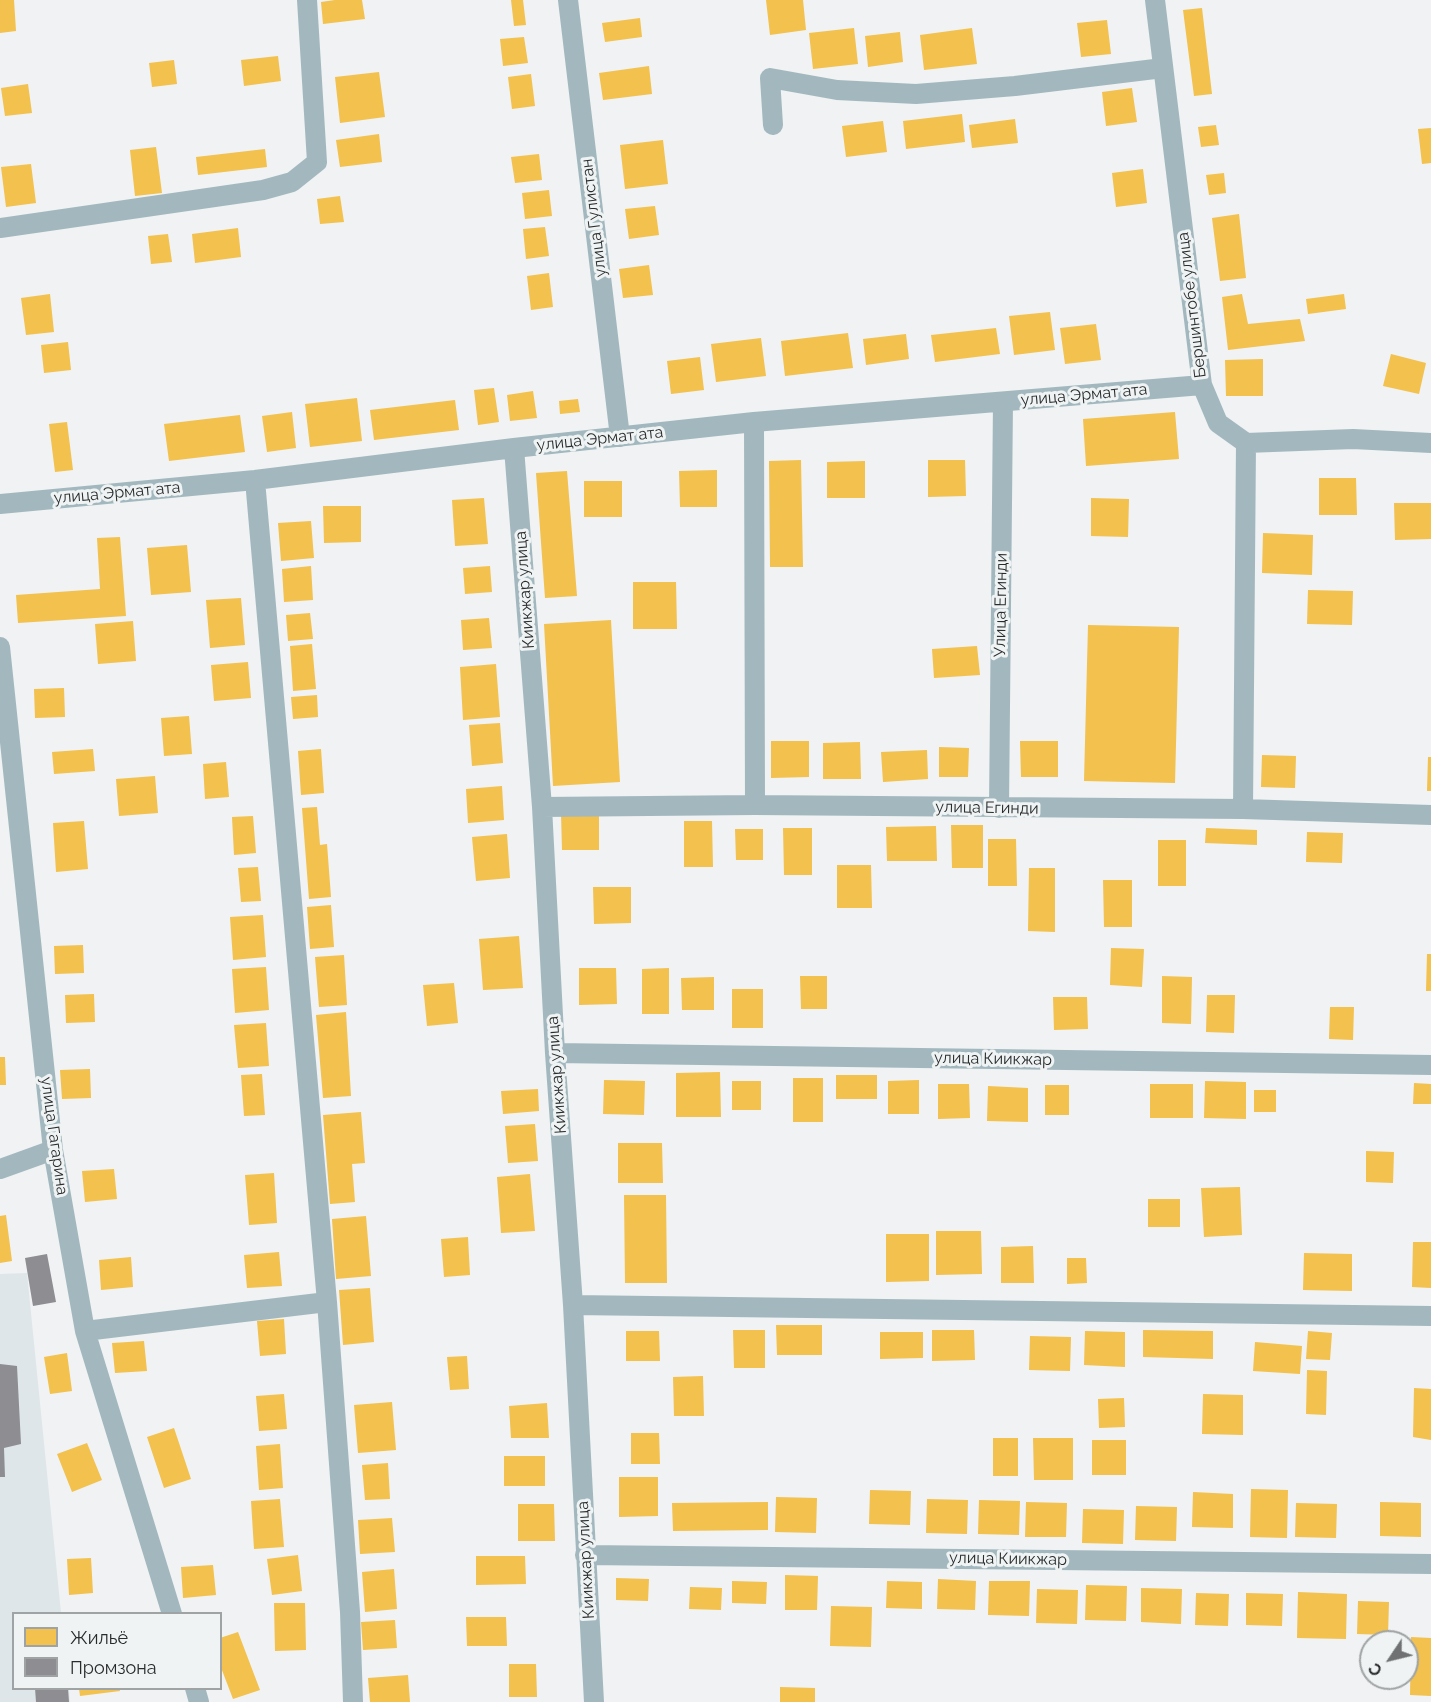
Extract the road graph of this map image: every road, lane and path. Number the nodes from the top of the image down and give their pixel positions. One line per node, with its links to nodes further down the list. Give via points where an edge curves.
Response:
1 (307, 0): 6 (street, via 317,162 292,182 263,190)
2 (568, 0): 10 (street, улица Гулистан)
3 (1155, 0): 4 (street, Бершинтобе улица)
4 (1163, 68): 5 (street, via 916,94 837,90 770,78); 7 (street, Бершинтобе улица)
5 (773, 125)
6 (0, 228)
7 (1202, 385): 8 (street, улица Эрмат ата); 11 (street, Бершинтобе улица, via 1218,423)
8 (1003, 402): 9 (street, улица Эрмат ата); 19 (street, Улица Егинди)
9 (754, 422): 10 (street, улица Эрмат ата); 17 (street)
10 (620, 437): 13 (street, улица Эрмат ата)
11 (1246, 443): 12 (street, via 1353,439); 20 (street)
12 (1431, 443)
13 (514, 448): 14 (street, улица Эрмат ата); 18 (street, Киикжар улица)
14 (255, 480): 15 (street, улица Эрмат ата); 26 (street)
15 (0, 504)
16 (0, 647): 24 (street, улица Гагарина)
17 (755, 805): 18 (street, улица Егинди); 19 (street, улица Егинди)
18 (542, 807): 22 (street, Киикжар улица)
19 (999, 808): 20 (street, улица Егинди)
20 (1243, 809): 21 (street, улица Егинди)
21 (1431, 815)
22 (555, 1053): 23 (street, улица Киикжар); 27 (street, Киикжар улица)
23 (1431, 1065)
24 (53, 1150): 25 (street); 29 (street, улица Гагарина)
25 (0, 1169)
26 (327, 1302): 29 (street); 33 (street)
27 (573, 1305): 28 (street); 30 (street, Киикжар улица)
28 (1431, 1316)
29 (85, 1331): 32 (street, улица Гагарина)
30 (585, 1555): 31 (street, улица Киикжар); 34 (street, Киикжар улица)
31 (1431, 1564)
32 (171, 1612)
33 (353, 1702)
34 (594, 1702)

